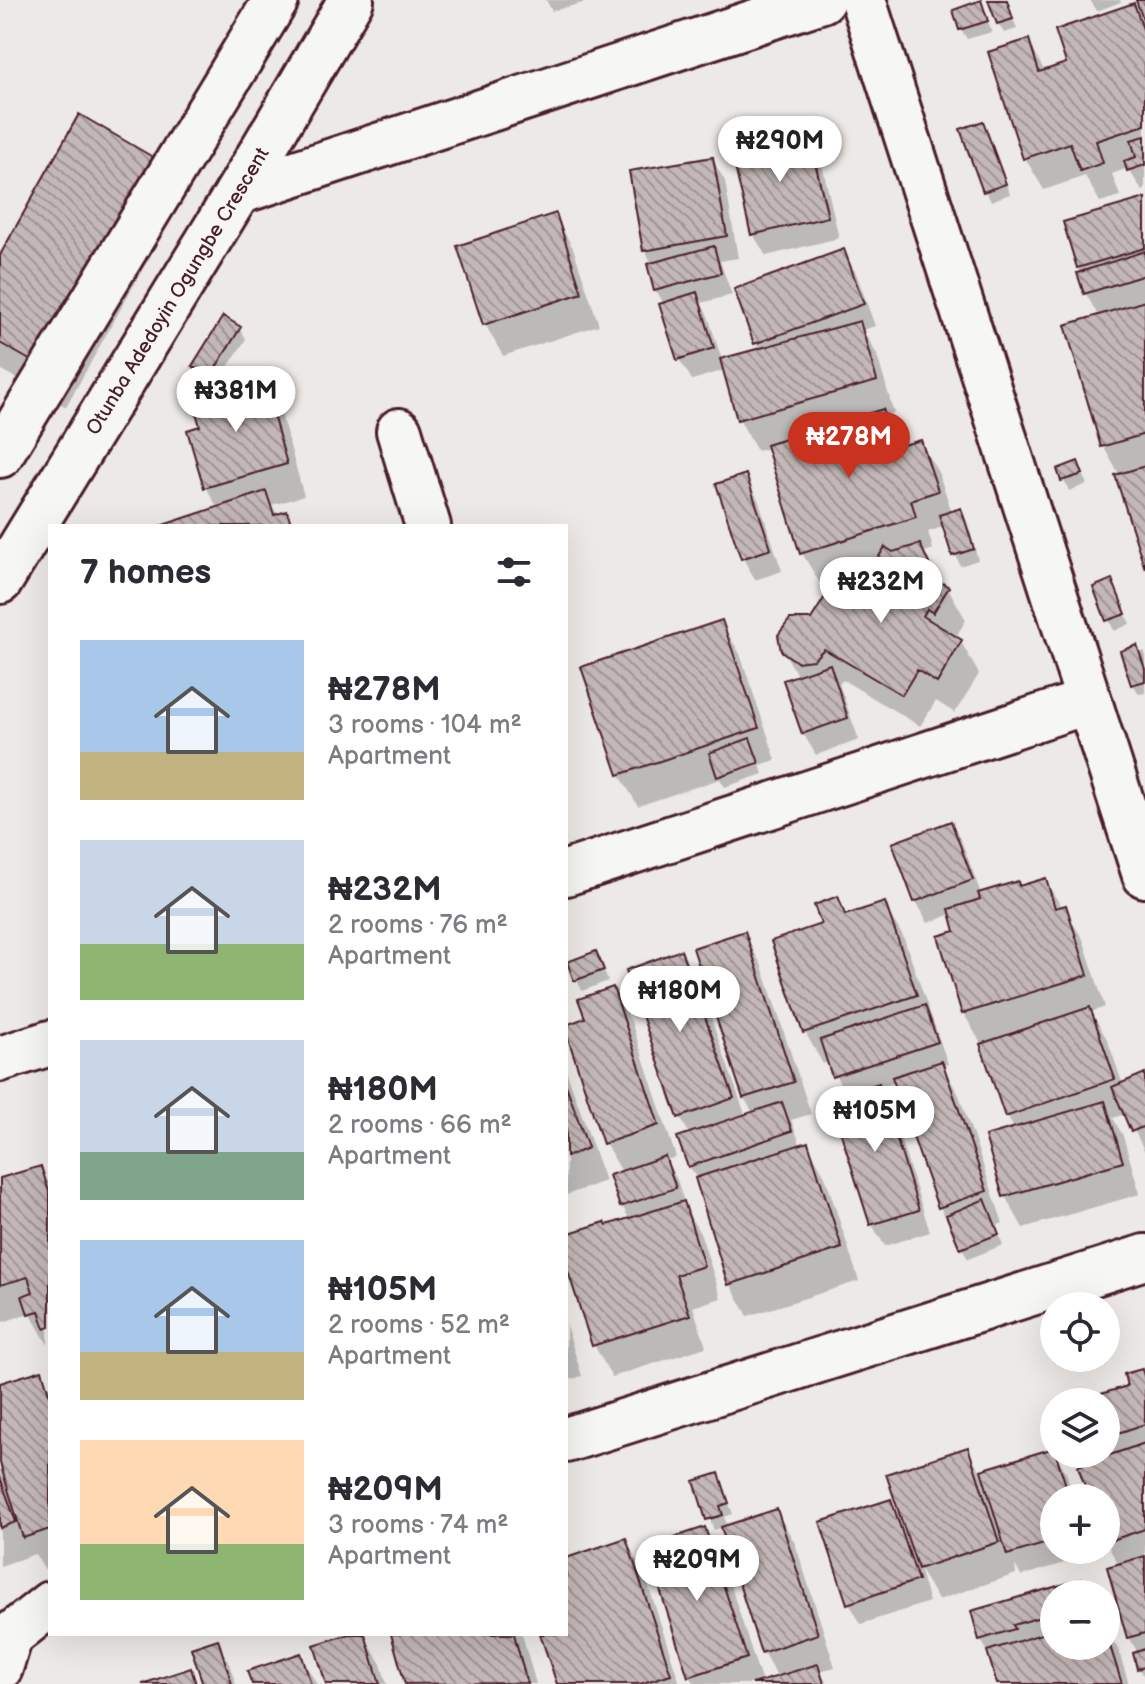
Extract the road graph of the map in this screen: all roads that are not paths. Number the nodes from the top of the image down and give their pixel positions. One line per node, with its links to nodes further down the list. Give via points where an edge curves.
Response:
1 (276, 0): 7 (street)
2 (351, 0): 5 (street, Otunba Adedoyin Ogungbe Crescent)
3 (822, 0): 5 (street)
4 (863, 0): 10 (street)
5 (238, 192): 9 (street, Otunba Adedoyin Ogungbe Crescent)
6 (399, 431): 8 (street)
7 (0, 455)
8 (427, 524)
9 (0, 581)
10 (1089, 701): 11 (street); 12 (street)
11 (568, 872)
12 (1145, 875)
13 (48, 1044): 14 (street)
14 (0, 1059)
15 (1145, 1257): 16 (street)
16 (568, 1439)
17 (48, 1606): 18 (street, via 10,1636)
18 (0, 1668)

